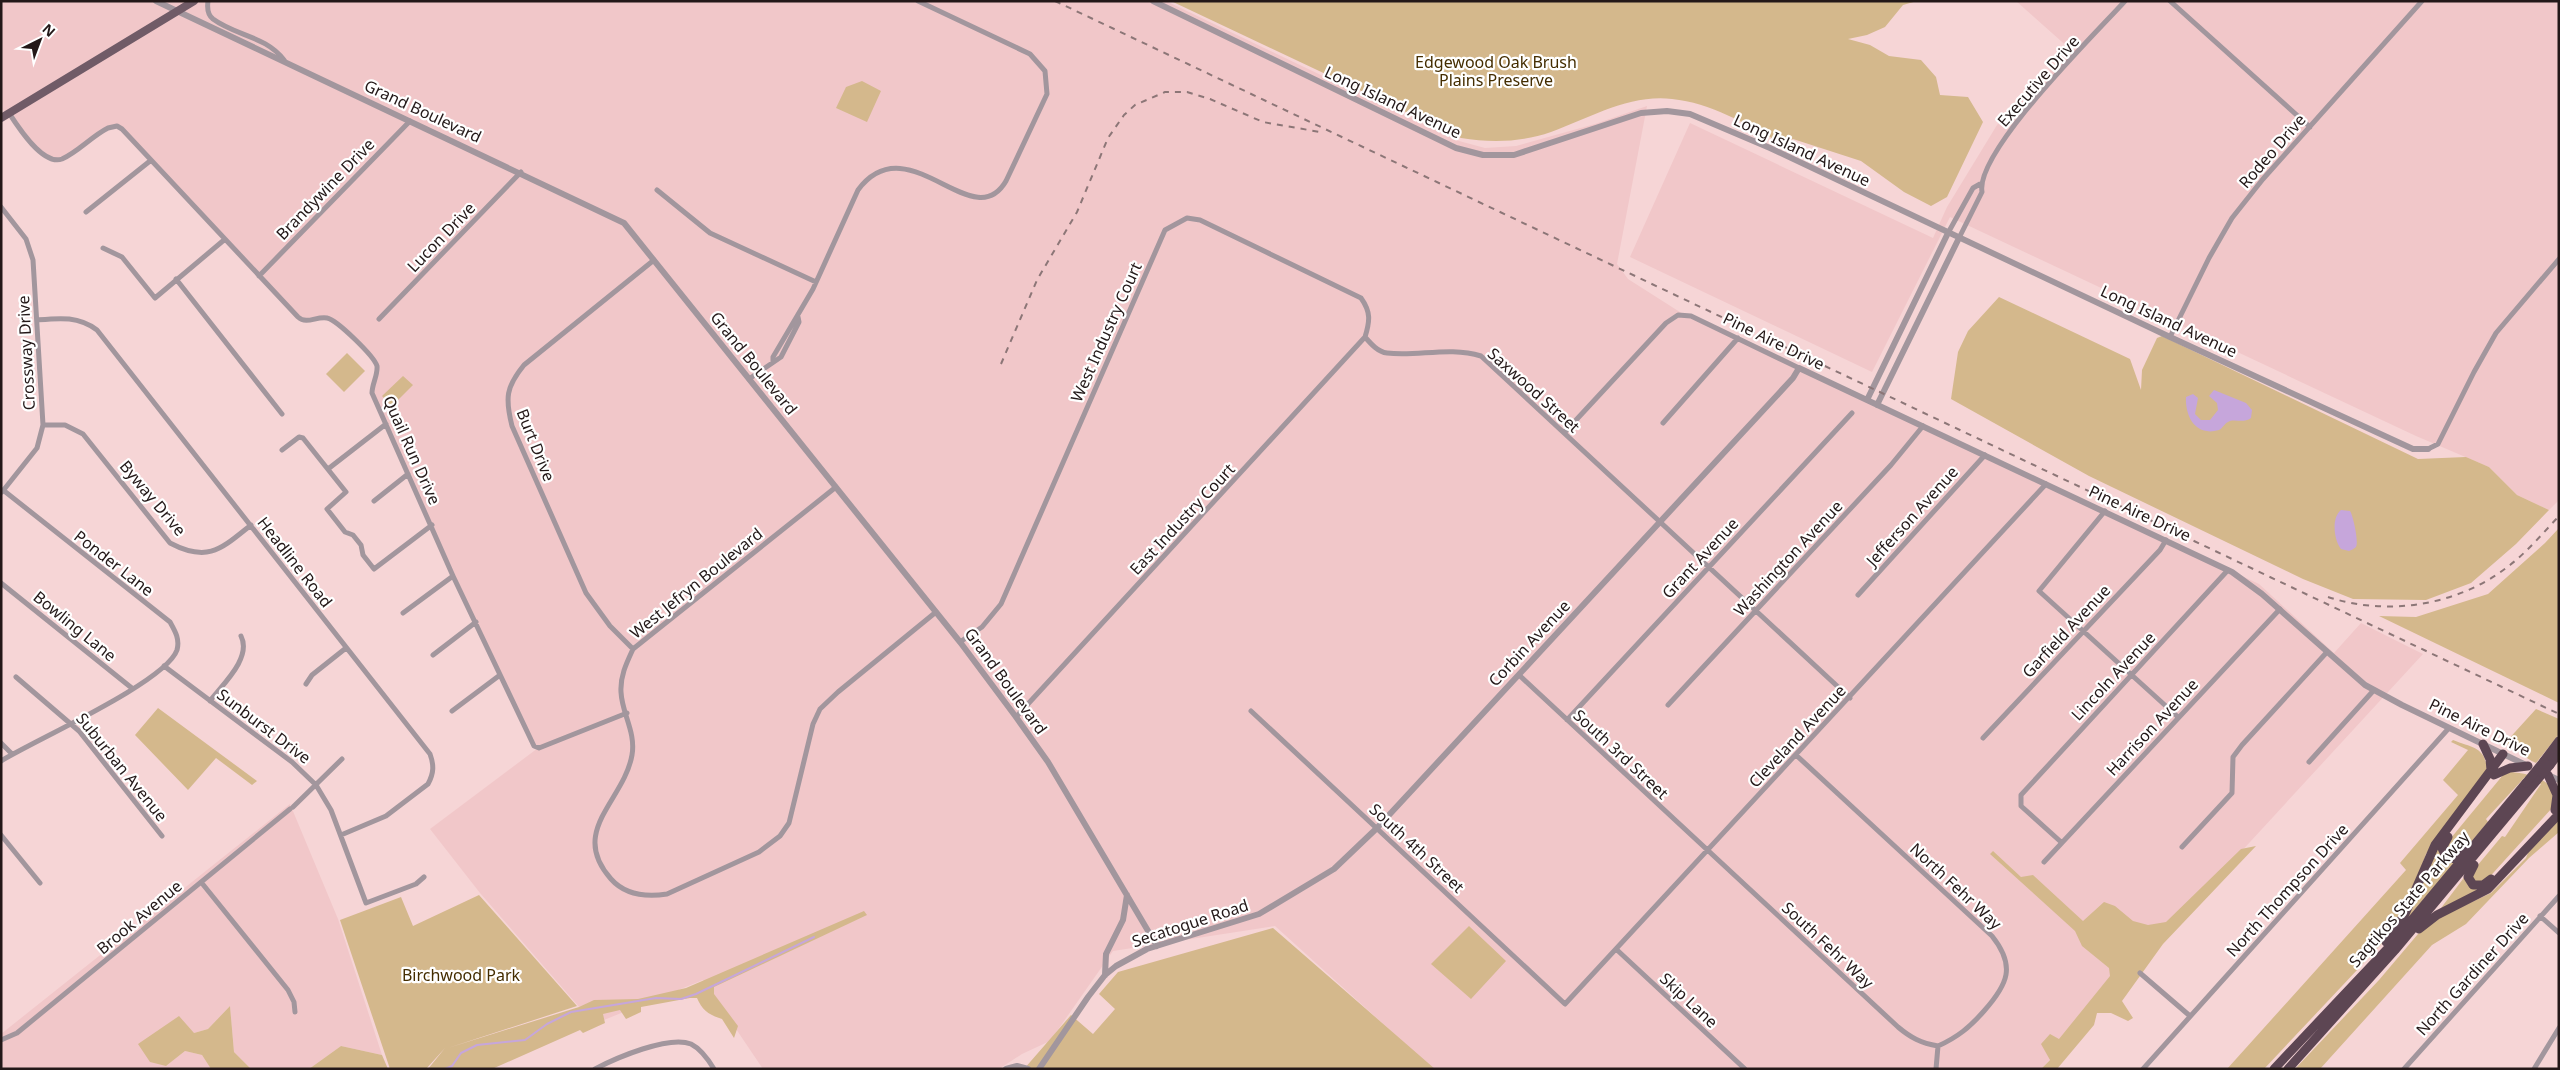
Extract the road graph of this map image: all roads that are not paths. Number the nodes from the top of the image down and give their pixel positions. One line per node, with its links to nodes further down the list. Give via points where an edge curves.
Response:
1 (156, 1): 9 (street, Grand Boulevard)
2 (194, 1): 9 (main road)
3 (208, 1): 10 (street, via 207,9 213,19 273,47)
4 (918, 1): 29 (street, via 1030,54 1045,71 1047,94 1002,189 992,196 975,198 909,168 885,169 866,180 858,190)
5 (1153, 1): 21 (street, Long Island Avenue, via 1456,148 1483,155 1514,155 1641,113 1668,111 1690,114 1770,148)
6 (2125, 1): 17 (street, Executive Drive, via 2017,121 1995,150)
7 (2170, 1): 14 (street)
8 (2422, 1): 14 (street, Rodeo Drive)
9 (177, 11): 10 (street, Grand Boulevard); 11 (main road)
10 (284, 60): 13 (street, Grand Boulevard)
11 (9, 113): 12 (main road); 15 (street, Quail Run Drive, via 42,155 52,160 62,159 103,130 117,126)
12 (1, 118)
13 (410, 121): 16 (street, Grand Boulevard); 27 (street, Brandywine Drive)
14 (2310, 127): 34 (street, Rodeo Drive, via 2232,218 2208,258)
15 (150, 161): 20 (street); 23 (street, Quail Run Drive)
16 (521, 172): 25 (street, Grand Boulevard, via 624,222); 30 (street, Lucon Drive)
17 (1980, 184): 21 (street, Executive Drive, via 1973,188); 22 (street, Executive Drive, via 1982,192)
18 (657, 190): 29 (street, via 710,233)
19 (1, 208): 31 (street, Crossway Drive, via 31,249)
20 (86, 212)
21 (1948, 233): 22 (street, Long Island Avenue); 37 (street)
22 (1959, 238): 34 (street, Long Island Avenue); 38 (street)
23 (224, 240): 27 (street, Quail Run Drive); 28 (street)
24 (103, 248): 28 (street, via 122,257 156,298)
25 (654, 260): 36 (street, Grand Boulevard); 74 (street, Burt Drive, via 524,365 508,392 512,426 586,593 610,626)
26 (2559, 260): 46 (street, via 2496,333 2438,444)
27 (259, 276): 42 (street, Quail Run Drive, via 301,319 333,319 373,358 377,368 372,392)
28 (176, 279): 40 (street)
29 (816, 282): 36 (street, via 784,352 777,361)
30 (379, 319)
31 (37, 320): 43 (street, Crossway Drive); 58 (street, Headline Road, via 75,318 97,330)
32 (1365, 338): 45 (street, Saxwood Street, via 1387,353 1468,352 1481,356); 72 (street, West Industry Court, via 1370,322 1369,309 1361,298 1200,220 1187,218 1165,230 1001,604 982,627); 91 (street, East Industry Court)
33 (1738, 338): 35 (street, Pine Aire Drive); 41 (street); 45 (street, Pine Aire Drive, via 1683,314 1669,321)
34 (2170, 338): 46 (street, Long Island Avenue, via 2414,448)
35 (1799, 368): 37 (street, Pine Aire Drive); 56 (street, Corbin Avenue, via 1794,378)
36 (749, 379): 52 (street, Grand Boulevard)
37 (1867, 400): 38 (street, Pine Aire Drive)
38 (1877, 405): 44 (street, Pine Aire Drive)
39 (1852, 413): 60 (street, Grant Avenue)
40 (282, 414)
41 (1664, 423)
42 (386, 424): 49 (street); 50 (street, Quail Run Drive)
43 (43, 426): 53 (street, Crossway Drive, via 37,448); 58 (street, Byway Drive, via 65,425 83,434 170,543 183,550 213,552)
44 (1923, 426): 48 (street, Pine Aire Drive); 66 (street, Washington Avenue)
45 (1564, 433): 56 (street, Saxwood Street)
46 (2428, 449)
47 (282, 450): 49 (street, via 299,437 303,438)
48 (1985, 455): 51 (street, Pine Aire Drive); 64 (street, Jefferson Avenue)
49 (328, 469): 57 (street, via 346,492 327,509 345,532 353,535 361,545 363,555 374,569)
50 (408, 474): 54 (street); 57 (street, Quail Run Drive)
51 (2046, 484): 55 (street, Pine Aire Drive); 85 (street, Cleveland Avenue)
52 (836, 487): 67 (street, Grand Boulevard); 74 (street, West Jefryn Boulevard)
53 (2, 491): 77 (street, Ponder Lane, via 170,622 178,642 176,652)
54 (374, 501)
55 (2105, 511): 59 (street, Pine Aire Drive); 70 (street, via 2038,591)
56 (1661, 523): 60 (street, Saxwood Street); 80 (street, Corbin Avenue)
57 (432, 524): 62 (street, Quail Run Drive)
58 (251, 525): 73 (street, Headline Road)
59 (2166, 540): 61 (street, Pine Aire Drive); 70 (street, Garfield Avenue)
60 (1709, 568): 66 (street, Saxwood Street); 93 (street, Grant Avenue)
61 (2228, 570): 65 (street, Pine Aire Drive, via 2251,584); 78 (street, Lincoln Avenue)
62 (453, 576): 68 (street); 69 (street, Quail Run Drive)
63 (1, 583): 83 (street, Bowling Lane)
64 (1858, 595)
65 (2280, 609): 75 (street, Pine Aire Drive); 92 (street, Harrison Avenue)
66 (1756, 611): 85 (street, Saxwood Street); 87 (street, Washington Avenue)
67 (936, 612): 72 (street, Grand Boulevard); 90 (street, West Jefryn Boulevard, via 820,709 789,823 780,836 759,852 667,894 650,897 635,894 613,881 598,858 595,835 606,806 624,781 632,754)
68 (403, 613)
69 (476, 622): 76 (street); 79 (street, Quail Run Drive)
70 (2083, 631): 78 (street); 96 (street, Garfield Avenue)
71 (242, 636): 86 (street, via 244,653)
72 (960, 642): 91 (street, Grand Boulevard)
73 (346, 648): 82 (street); 116 (street, Headline Road, via 415,734 434,763 433,776 414,795 386,816)
74 (633, 649): 90 (street, West Jefryn Boulevard, via 621,682)
75 (2327, 652): 84 (street, Pine Aire Drive); 120 (street, via 2233,757 2232,793)
76 (433, 655)
77 (164, 666): 83 (street); 86 (street, Sunburst Drive)
78 (2130, 674): 92 (street); 119 (street, Lincoln Avenue, via 2021,795 2021,806)
79 (500, 675): 89 (street); 90 (street, Quail Run Drive, via 534,746 539,748)
80 (1519, 675): 93 (street, South 3rd Street); 114 (street, Corbin Avenue)
81 (16, 677): 94 (street, Suburban Avenue)
82 (306, 684)
83 (133, 689): 94 (street, via 114,702)
84 (2374, 690): 95 (street, Pine Aire Drive); 106 (street)
85 (1850, 698): 102 (street, Cleveland Avenue)
86 (210, 701): 112 (street, Sunburst Drive, via 292,762)
87 (1668, 705)
88 (1251, 710): 114 (street, South 4th Street)
89 (452, 711)
90 (627, 713)
91 (1016, 717): 126 (street, Grand Boulevard, via 1048,762)
92 (2178, 717): 119 (street, Harrison Avenue)
93 (1567, 720): 121 (street, South 3rd Street)
94 (71, 722): 101 (street); 118 (street, Suburban Avenue)
95 (2449, 728): 99 (street, Pine Aire Drive); 139 (street, North Thompson Drive)
96 (1982, 738)
97 (2559, 741): 107 (highway, Sagtikos State Parkway)
98 (1, 744): 101 (street)
99 (2483, 744): 103 (street, Pine Aire Drive); 109 (highway)
100 (2559, 753): 107 (highway, Sagtikos State Parkway)
101 (12, 754): 105 (street)
102 (1796, 755): 121 (street, Cleveland Avenue); 142 (street, North Fehr Way, via 1992,936 2005,955 2007,976 1998,996 1967,1030)
103 (2506, 755): 108 (street, Pine Aire Drive); 109 (highway)
104 (342, 759): 112 (street, Brook Avenue)
105 (1, 761)
106 (2309, 762)
107 (2547, 763): 117 (highway, Sagtikos State Parkway, bridge)
108 (2528, 766): 109 (highway); 110 (street, Pine Aire Drive)
109 (2492, 773): 117 (highway, via 2442,845 2443,853 2456,859); 136 (highway, via 2431,852 2400,922)
110 (2548, 775): 111 (street, Pine Aire Drive); 113 (highway, via 2557,795)
111 (2559, 780)
112 (316, 785): 116 (street, Sunburst Drive); 124 (street, Brook Avenue)
113 (2557, 813): 117 (highway, via 2486,884 2477,886 2469,881 2468,875); 133 (highway, via 2488,889 2437,915)
114 (1377, 828): 128 (street, Corbin Avenue, via 1334,869); 137 (street, South 4th Street)
115 (1, 835): 125 (street)
116 (341, 835): 123 (street, Sunburst Drive, via 366,903 416,884)
117 (2489, 835): 133 (highway, Sagtikos State Parkway); 136 (highway, Sagtikos State Parkway)
118 (162, 836)
119 (2061, 842): 122 (street, Harrison Avenue)
120 (2182, 847)
121 (1707, 851): 132 (street, Cleveland Avenue); 142 (street, South Fehr Way, via 1910,1038)
122 (2044, 862)
123 (424, 877)
124 (201, 882): 138 (street, via 288,990); 141 (street, Brook Avenue, via 17,1034)
125 (40, 883)
126 (1127, 895): 131 (street, Grand Boulevard); 135 (street, via 1123,920 1106,954)
127 (2559, 896): 129 (street, North Gardiner Drive)
128 (1259, 914): 131 (street, Secatogue Road)
129 (2540, 916): 130 (street); 154 (street, North Gardiner Drive)
130 (2559, 933)
131 (1157, 946): 135 (street, Secatogue Road, via 1127,959)
132 (1616, 949): 137 (street, Cleveland Avenue); 149 (street, Skip Lane)
133 (2395, 950): 153 (highway, Sagtikos State Parkway)
134 (2140, 973): 139 (street)
135 (1105, 976): 148 (street)
136 (2349, 990): 152 (highway, Sagtikos State Parkway)
137 (1565, 1004)
138 (295, 1012)
139 (2190, 1016): 151 (street, North Thompson Drive)
140 (2559, 1028): 155 (street)
141 (2, 1038)
142 (1938, 1046): 150 (street)
143 (608, 1066): 144 (street); 145 (street, via 654,1046 681,1042 698,1049)
144 (595, 1069)
145 (714, 1069)
146 (1006, 1069): 147 (street, via 1017,1066)
147 (1028, 1069)
148 (1039, 1069)
149 (1745, 1069)
150 (1936, 1069)
151 (2143, 1069)
152 (2274, 1069)
153 (2288, 1069)
154 (2404, 1069)
155 (2534, 1069)

